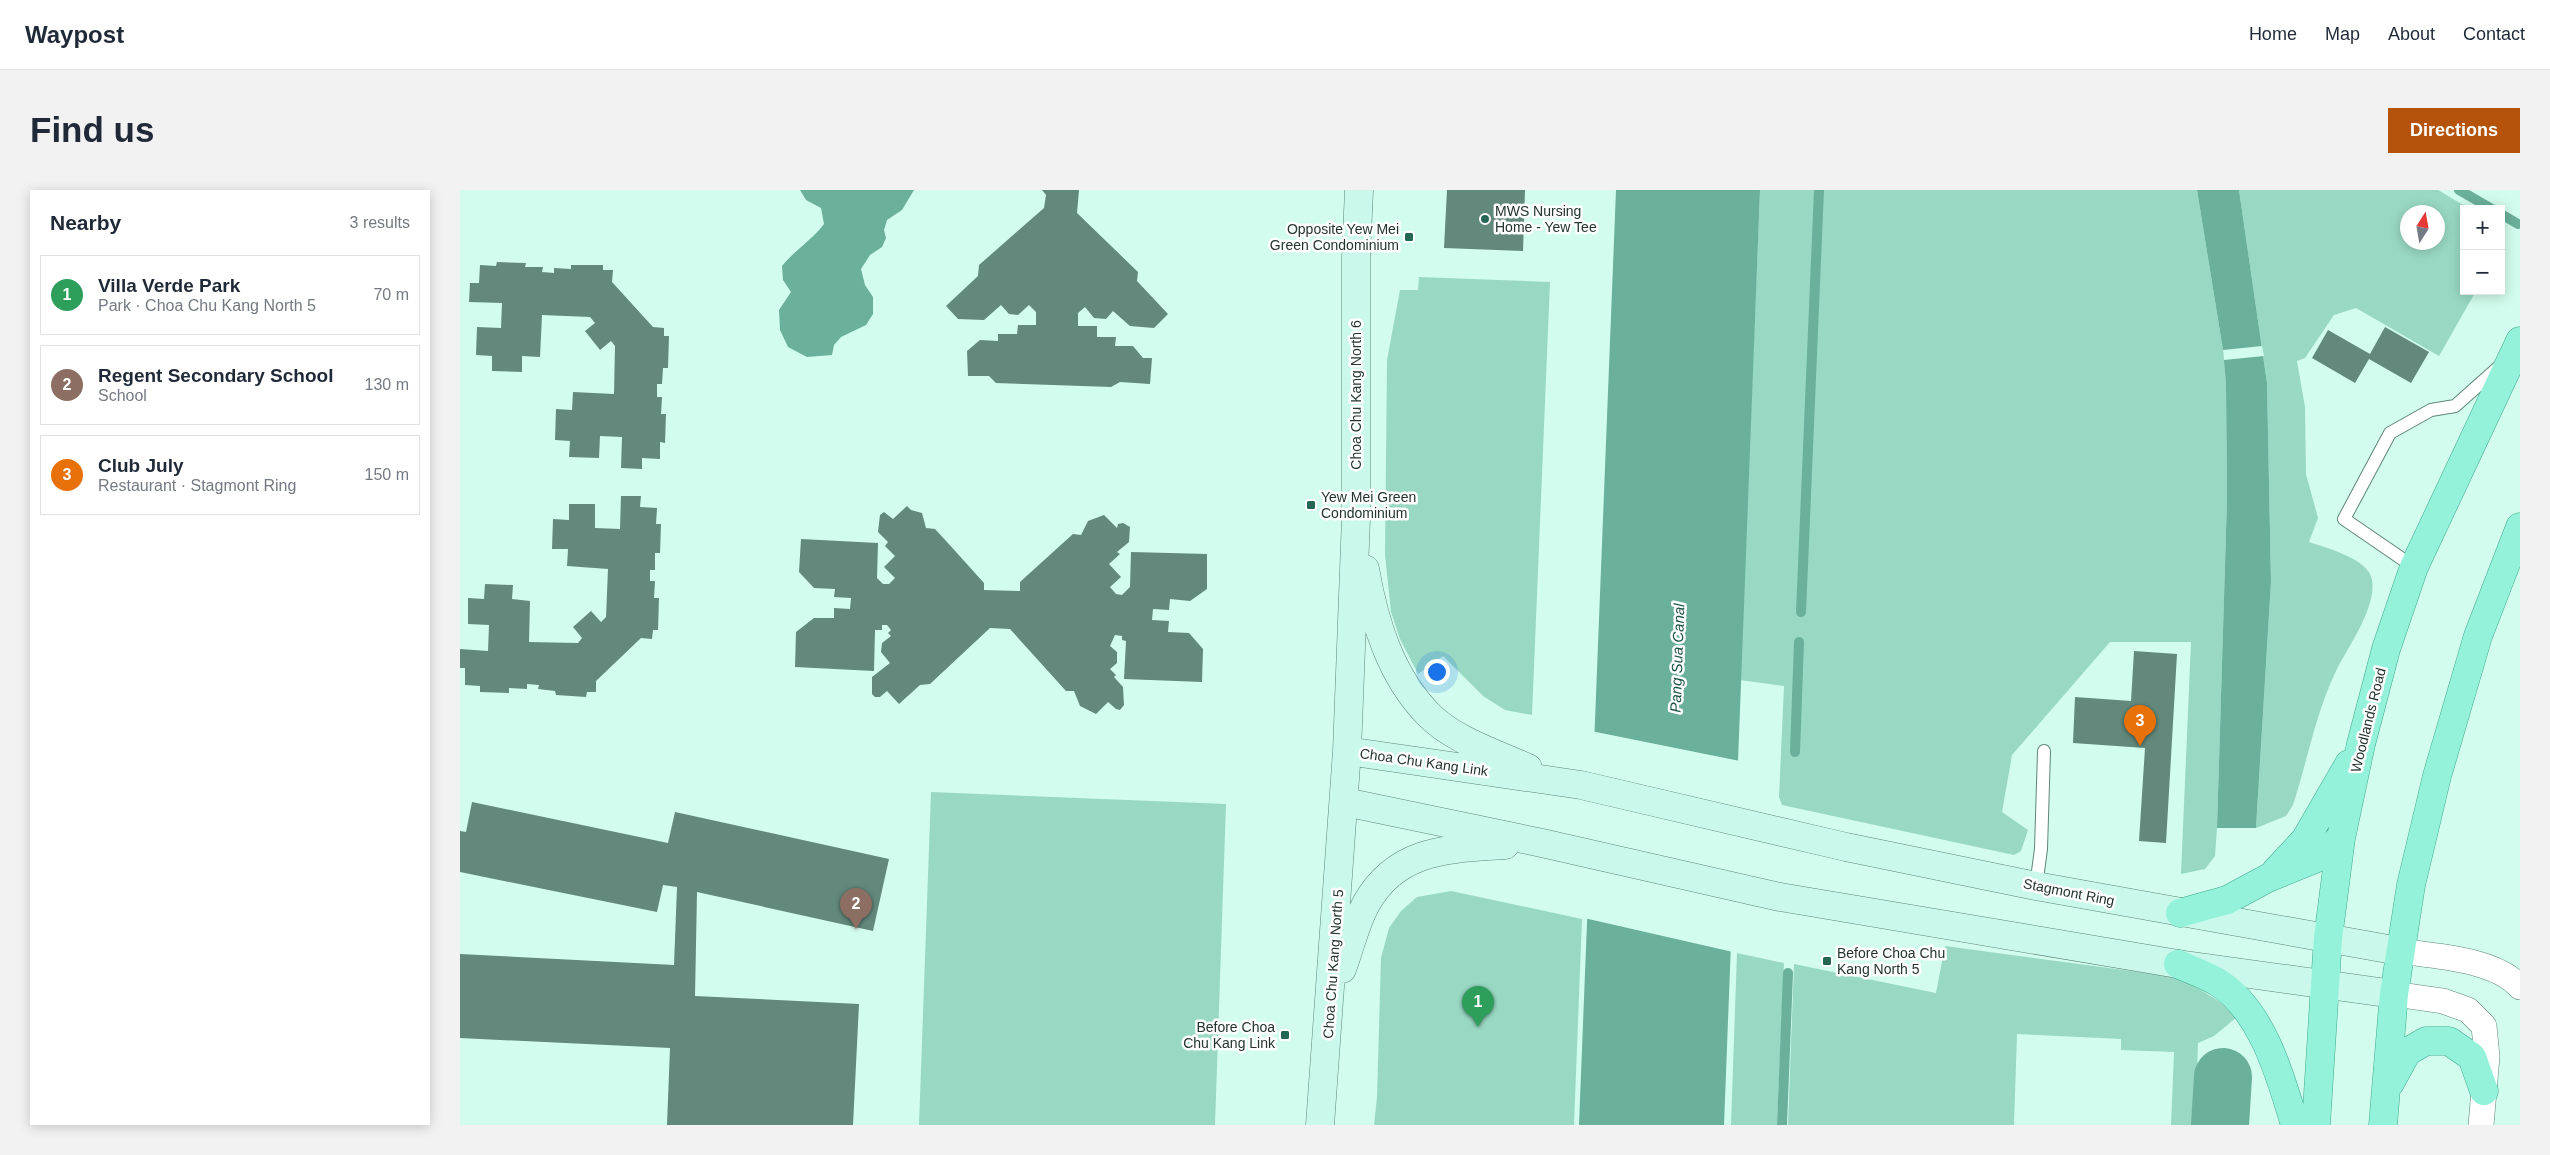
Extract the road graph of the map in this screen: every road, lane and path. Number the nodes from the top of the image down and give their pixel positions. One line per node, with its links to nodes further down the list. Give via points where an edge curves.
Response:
1 (1359, 190): 3 (street, Choa Chu Kang North 6)
2 (2516, 349): 5 (main road, Woodlands Road); 5 (lane, via 2455,406 2431,410 2390,433 2344,520)
3 (1356, 518): 7 (street, Choa Chu Kang North 6); 9 (street, via 1380,635 1397,670 1428,715 1454,732)
4 (2520, 527): 18 (main road, via 2478,636 2437,776)
5 (2414, 567): 6 (main road, Woodlands Road, via 2386,650)
6 (2361, 744): 12 (main road, Woodlands Road); 14 (main road, via 2305,840)
7 (1347, 751): 9 (street, Choa Chu Kang Link); 10 (street, Choa Chu Kang Link)
8 (2044, 751): 15 (lane, via 2041,849)
9 (1571, 784): 11 (street, Choa Chu Kang Link)
10 (1345, 802): 13 (street); 23 (street, Choa Chu Kang North 5)
11 (1742, 822): 15 (street, Stagmont Ring)
12 (2341, 838): 14 (main road, via 2317,858); 17 (main road, Woodlands Road)
13 (1542, 843): 19 (street, via 1780,897); 23 (street, via 1442,849 1401,866 1380,883 1365,905)
14 (2268, 878): 16 (main road, via 2227,900)
15 (2036, 886): 16 (street, Stagmont Ring)
16 (2180, 913): 17 (street, Stagmont Ring)
17 (2328, 938): 18 (street, Stagmont Ring); 20 (main road, Woodlands Road)
18 (2399, 951): 21 (street, via 2484,966 2500,972); 22 (main road)
19 (2178, 964): 20 (street); 27 (main road, via 2220,984 2262,1030)
20 (2324, 984): 22 (street); 28 (main road, Woodlands Road)
21 (2520, 987)
22 (2394, 994): 24 (main road); 25 (street, via 2452,1004 2468,1010 2484,1026 2487,1057)
23 (1330, 1002): 26 (street, Choa Chu Kang North 5)
24 (2385, 1090): 25 (main road, via 2407,1052 2426,1040 2449,1041 2472,1057); 29 (main road)
25 (2484, 1091): 30 (street)
26 (1320, 1125)
27 (2296, 1125)
28 (2316, 1125)
29 (2382, 1125)
30 (2482, 1125)

